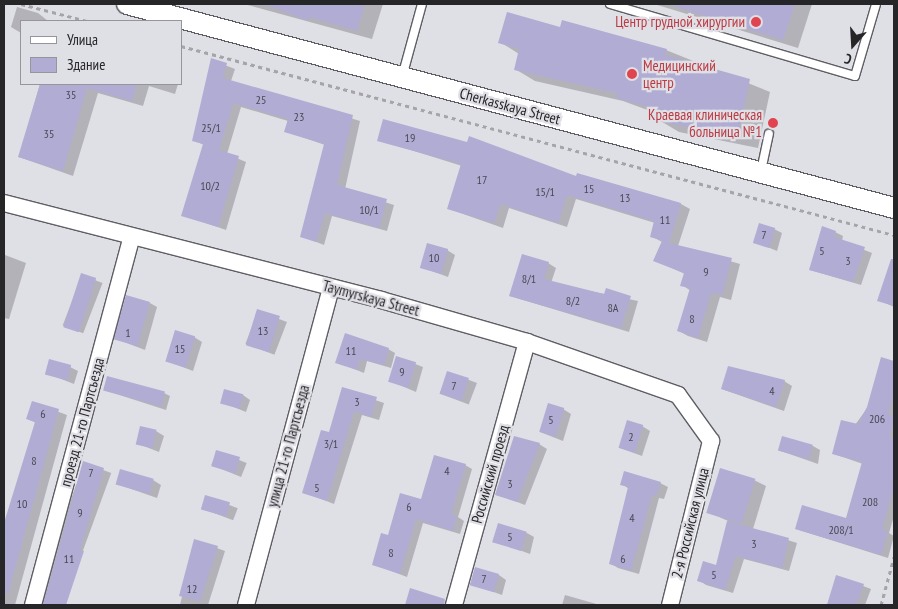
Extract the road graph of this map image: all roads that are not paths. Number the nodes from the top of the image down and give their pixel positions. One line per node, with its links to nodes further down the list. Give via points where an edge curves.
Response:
1 (422, 4): 5 (lane)
2 (610, 4): 3 (lane, via 855,76)
3 (876, 4)
4 (135, 5): 5 (street, Cherkasskaya Street)
5 (402, 77): 7 (street, Cherkasskaya Street)
6 (769, 134): 7 (lane)
7 (760, 174): 9 (street, Cherkasskaya Street)
8 (4, 203): 10 (street, Taymyrskaya Street)
9 (894, 208)
10 (131, 238): 11 (street, Taymyrskaya Street); 14 (street, проезд 21-го Партсъезда)
11 (330, 288): 12 (street, Taymyrskaya Street); 15 (street, улица 21-го Партсъезда)
12 (527, 342): 13 (street, Taymyrskaya Street, via 678,395); 16 (street, Российский проезд)
13 (711, 441): 17 (street, 2-я Российская улица)
14 (33, 605)
15 (246, 605)
16 (454, 605)
17 (670, 605)

